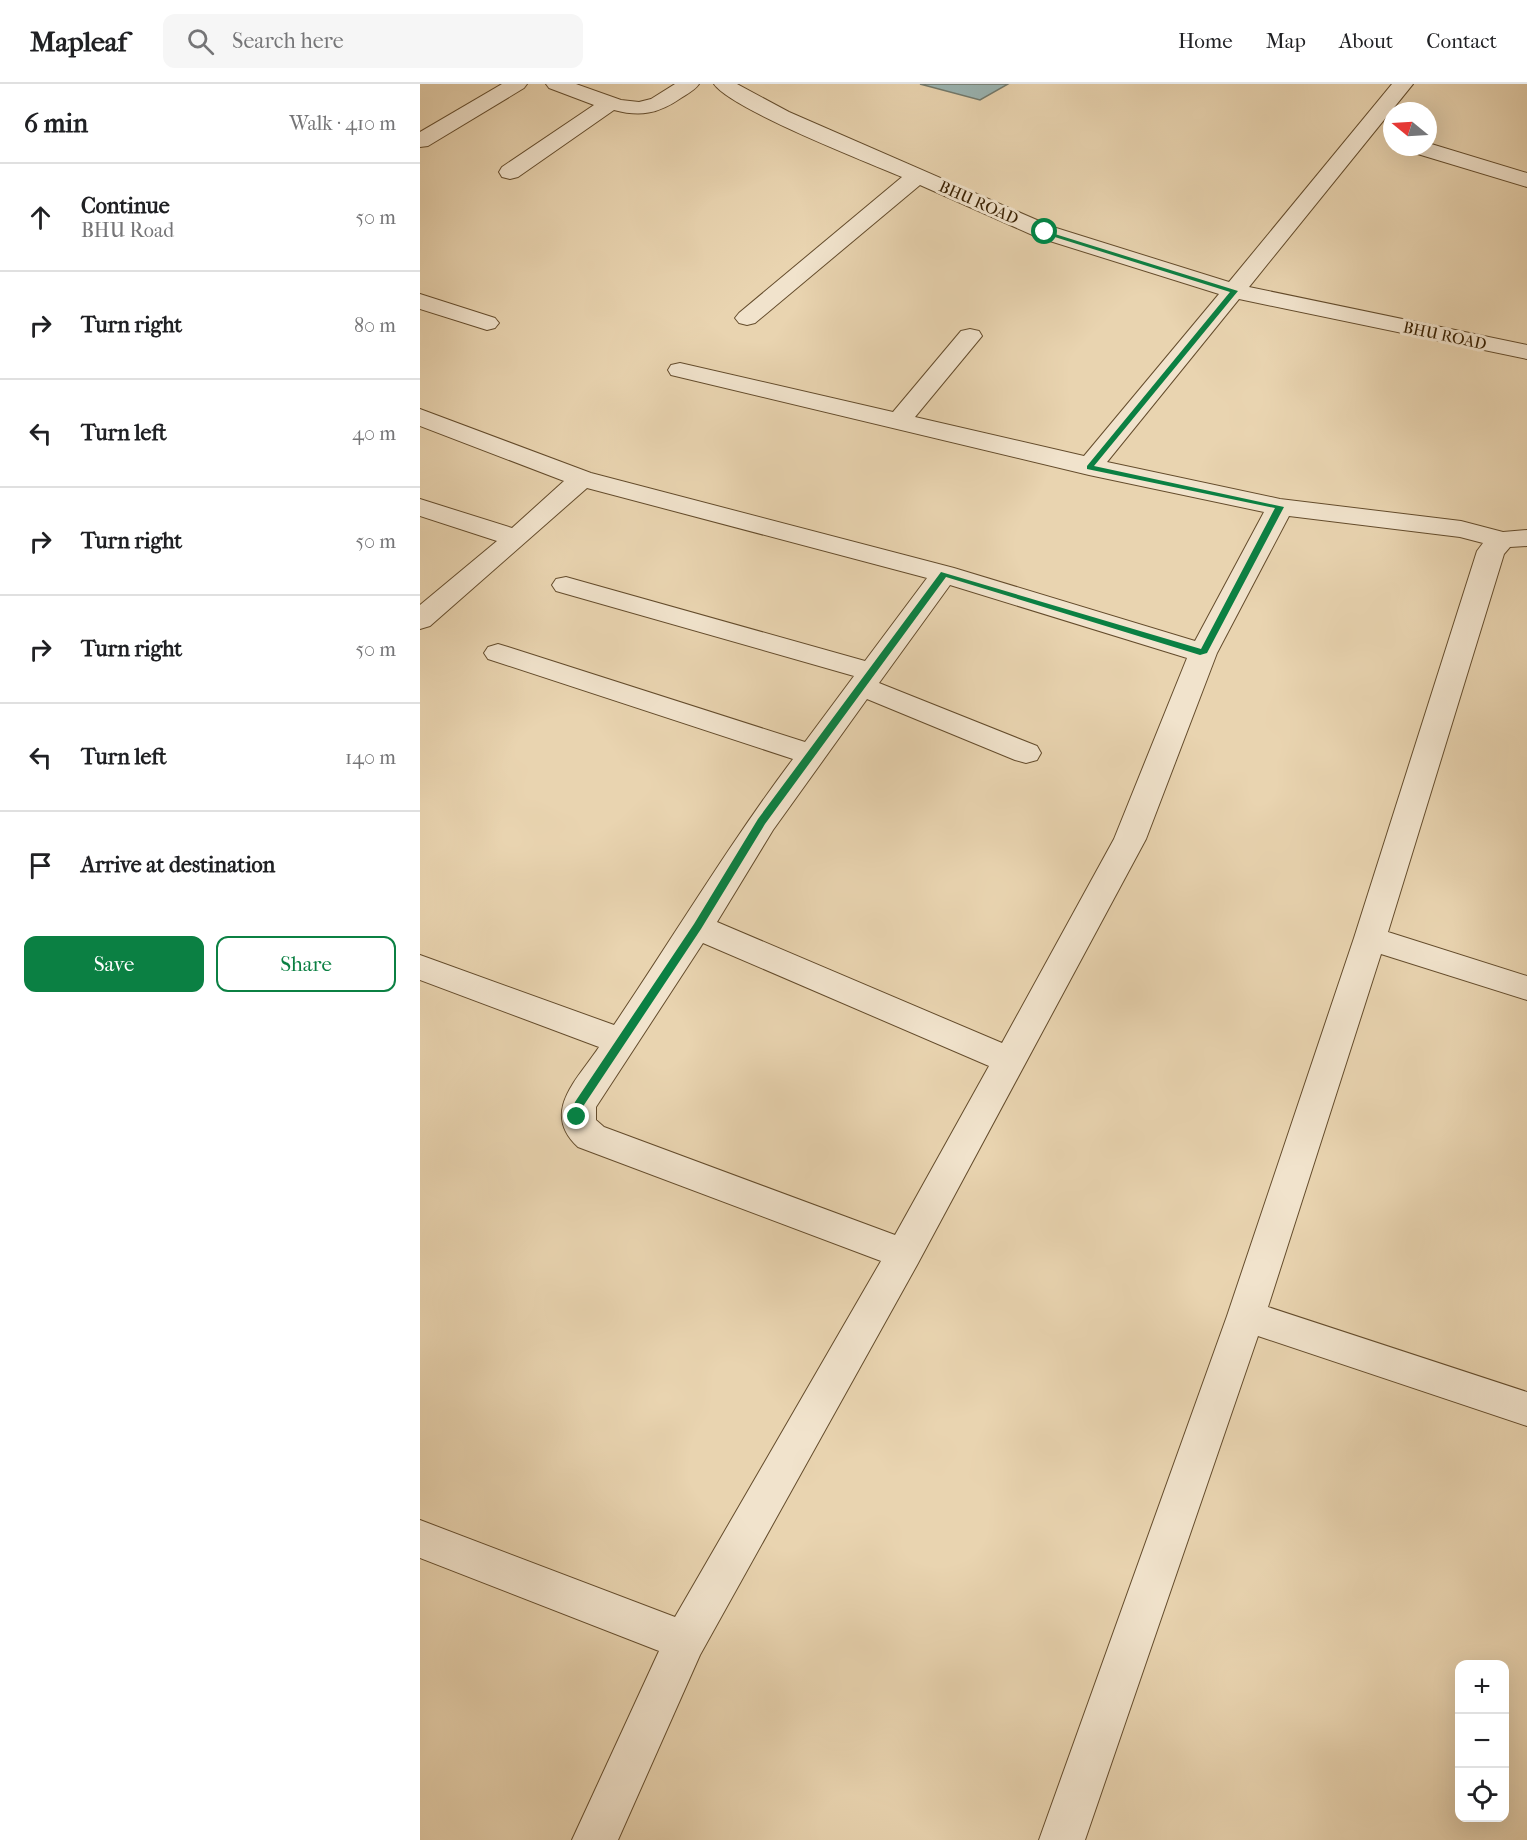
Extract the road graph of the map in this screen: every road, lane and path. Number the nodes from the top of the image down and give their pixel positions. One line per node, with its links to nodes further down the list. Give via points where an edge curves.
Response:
1 (517, 84): 7 (street)
2 (556, 84): 6 (street)
3 (689, 84): 6 (street, via 650,108)
4 (724, 84): 10 (street, BHU ROAD, via 782,117)
5 (1403, 84): 12 (street, via 1374,134)
6 (612, 102): 9 (street)
7 (420, 141)
8 (1437, 152): 11 (street)
9 (510, 172)
10 (918, 175): 12 (street, BHU ROAD, via 1045,232); 14 (street)
11 (1527, 180)
12 (1234, 291): 17 (street, BHU ROAD); 21 (street)
13 (420, 301): 15 (street)
14 (747, 318)
15 (487, 323)
16 (970, 336): 20 (street)
17 (1527, 352)
18 (680, 370): 20 (street)
19 (420, 417): 22 (street)
20 (898, 422): 21 (street)
21 (1089, 467): 24 (street)
22 (582, 479): 25 (street); 27 (street)
23 (420, 507): 25 (street)
24 (1280, 507): 26 (street); 31 (street)
25 (516, 538): 29 (street)
26 (1515, 539): 36 (street, via 1491,552)
27 (944, 574): 31 (street); 32 (street)
28 (566, 585): 32 (street)
29 (420, 620)
30 (498, 653): 34 (street)
31 (1203, 653): 40 (street, via 1130,839)
32 (867, 679): 33 (street); 34 (street)
33 (1026, 753)
34 (811, 754): 35 (street, via 762,822)
35 (697, 927): 39 (street); 40 (street)
36 (1370, 938): 38 (street); 42 (street)
37 (420, 968): 39 (street)
38 (1527, 988)
39 (621, 1041): 41 (street, via 579,1104 577,1117 581,1128 591,1137)
40 (1009, 1060): 41 (street)
41 (904, 1254): 45 (street)
42 (1246, 1316): 43 (street); 47 (street)
43 (1527, 1409)
44 (420, 1539): 45 (street)
45 (685, 1641): 46 (street)
46 (595, 1840)
47 (1062, 1840)

